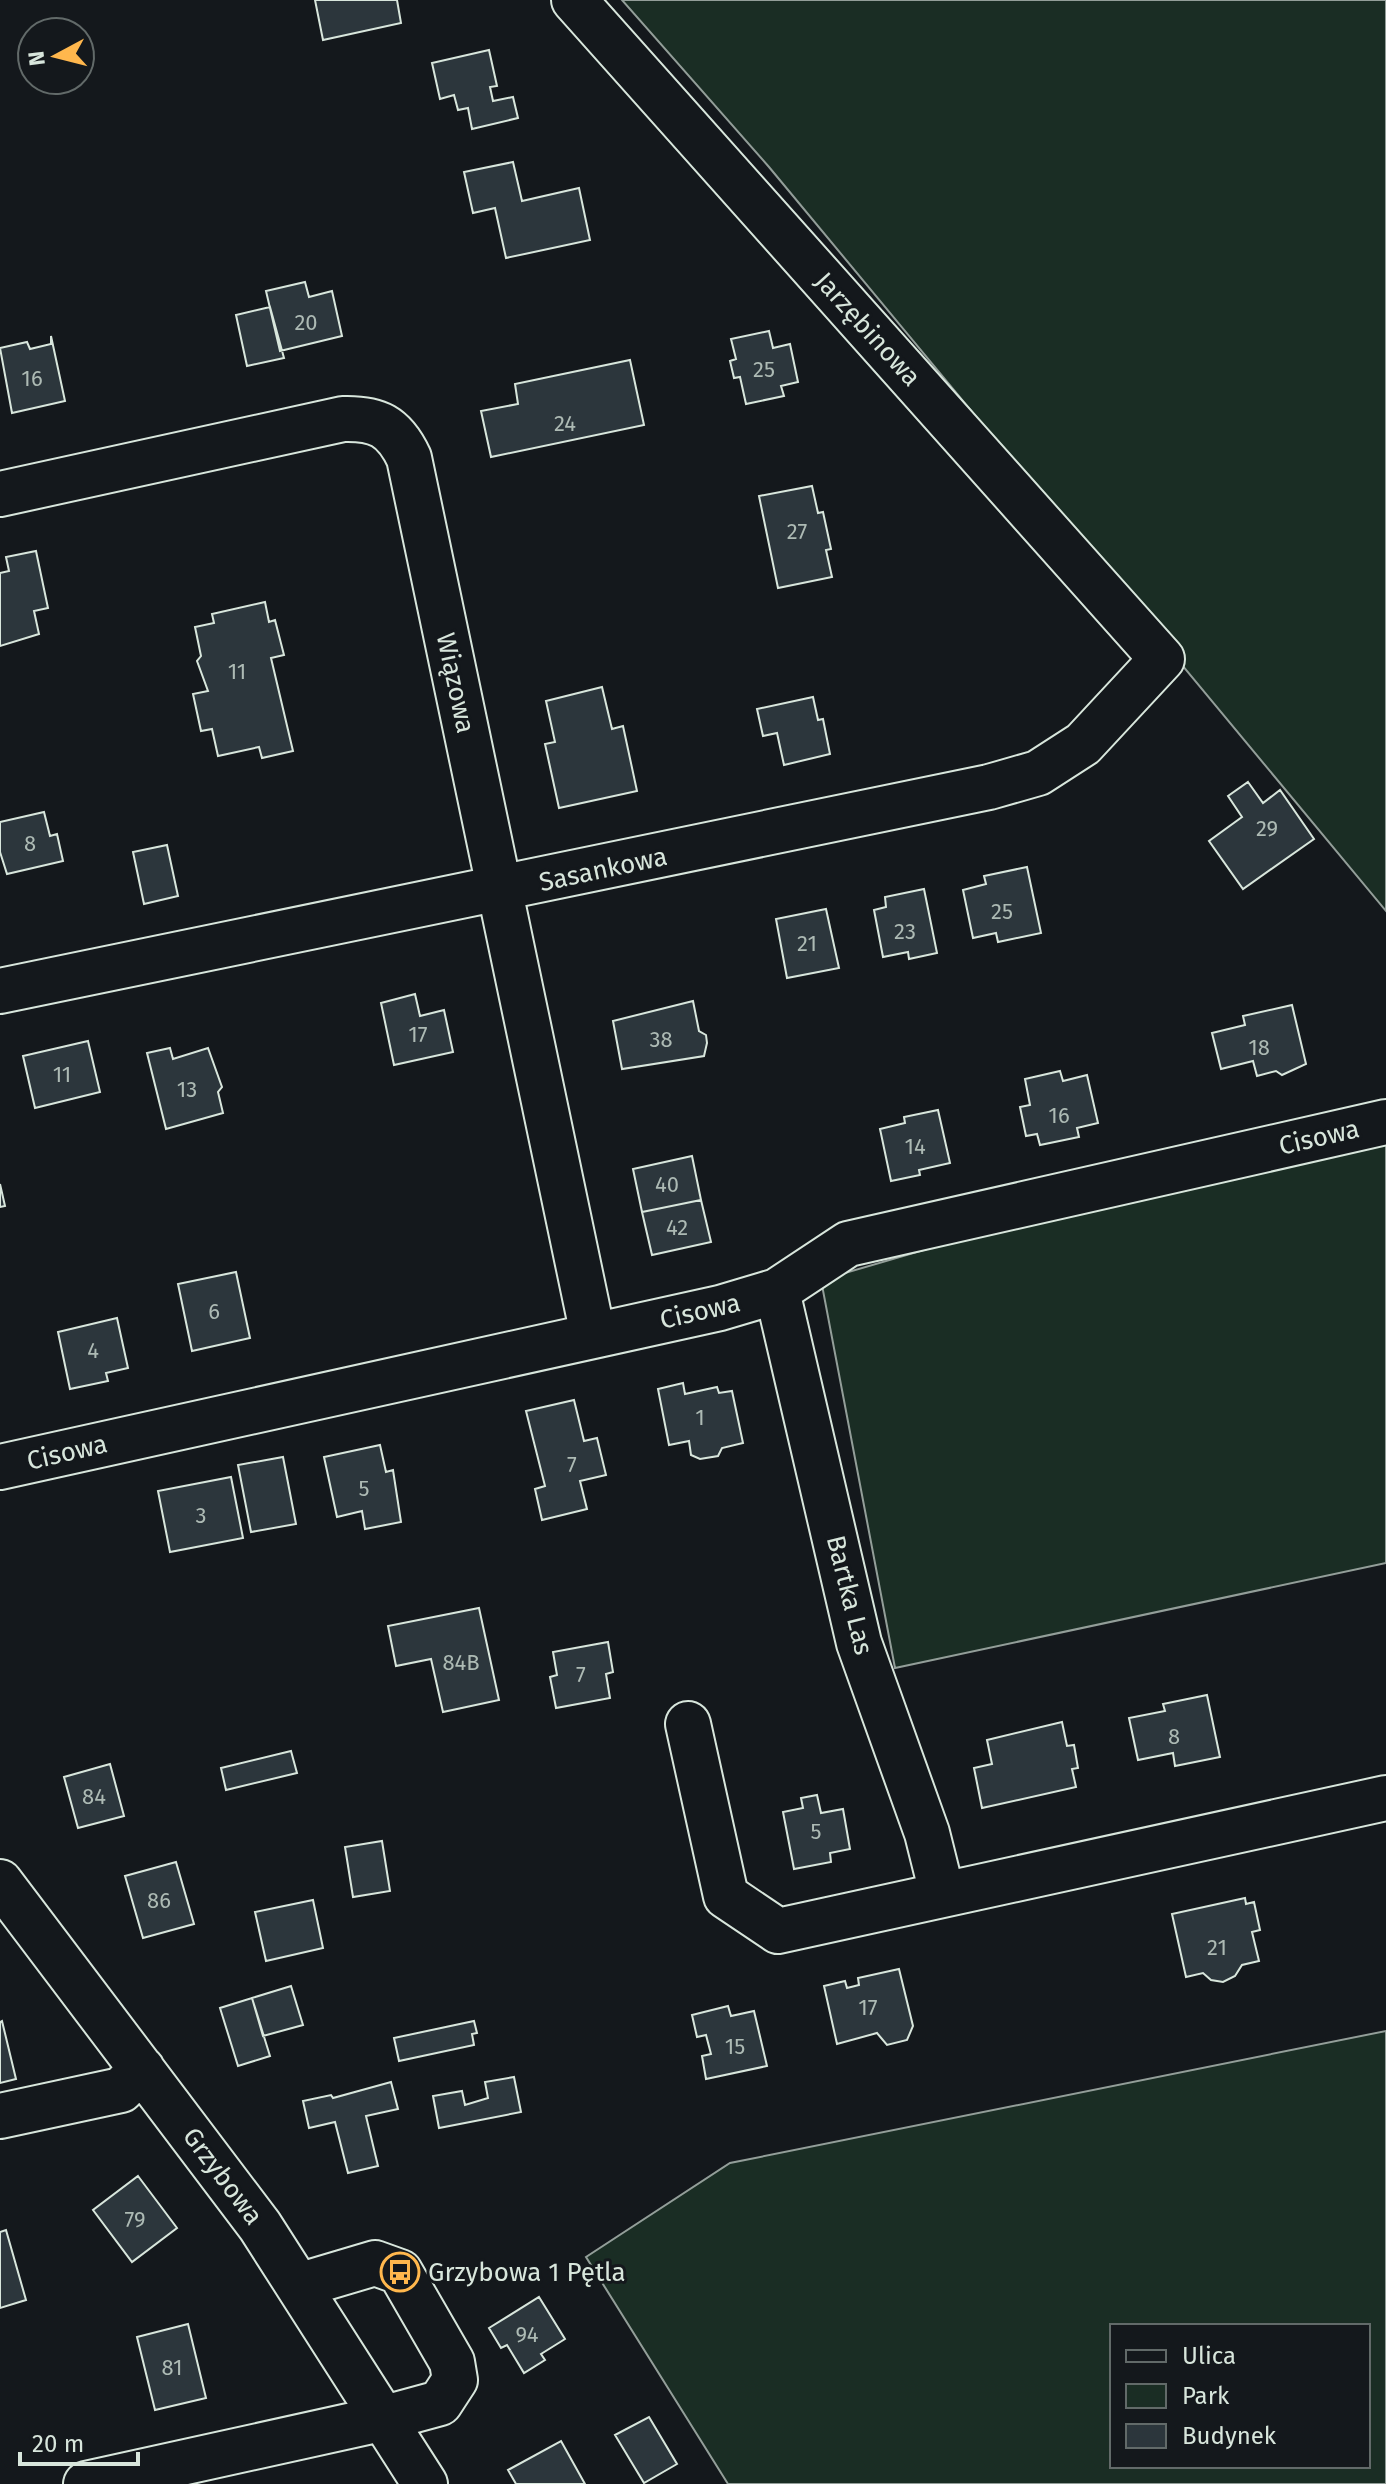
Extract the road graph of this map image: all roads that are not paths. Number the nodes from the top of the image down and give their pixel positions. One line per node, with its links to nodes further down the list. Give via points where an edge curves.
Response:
1 (574, 0): 3 (street, Jarzębinowa)
2 (0, 494): 4 (street, Wiązowa, via 343,419 365,418 388,426 409,458)
3 (1162, 659): 4 (street, Sasankowa, via 1083,744 1038,773)
4 (499, 891): 5 (street, Sasankowa); 8 (street, Wiązowa)
5 (0, 991)
6 (1386, 1122): 7 (street, Cisowa, via 848,1244)
7 (777, 1291): 8 (street, Cisowa); 13 (street, Bartka Las, via 859,1643 927,1833)
8 (593, 1335): 9 (street, Cisowa)
9 (0, 1467)
10 (688, 1724): 13 (street, via 726,1896 778,1931)
11 (1386, 1798): 13 (street)
12 (0, 1882): 14 (street, Grzybowa)
13 (942, 1893)
14 (142, 2069): 15 (street, via 121,2090); 16 (street, Grzybowa)
15 (0, 2116)
16 (301, 2285): 17 (street, Grzybowa); 17 (street, via 375,2263 400,2272 452,2362 455,2380 440,2403)
17 (385, 2418): 18 (street); 19 (street, Grzybowa)
18 (86, 2484)
19 (425, 2484)

